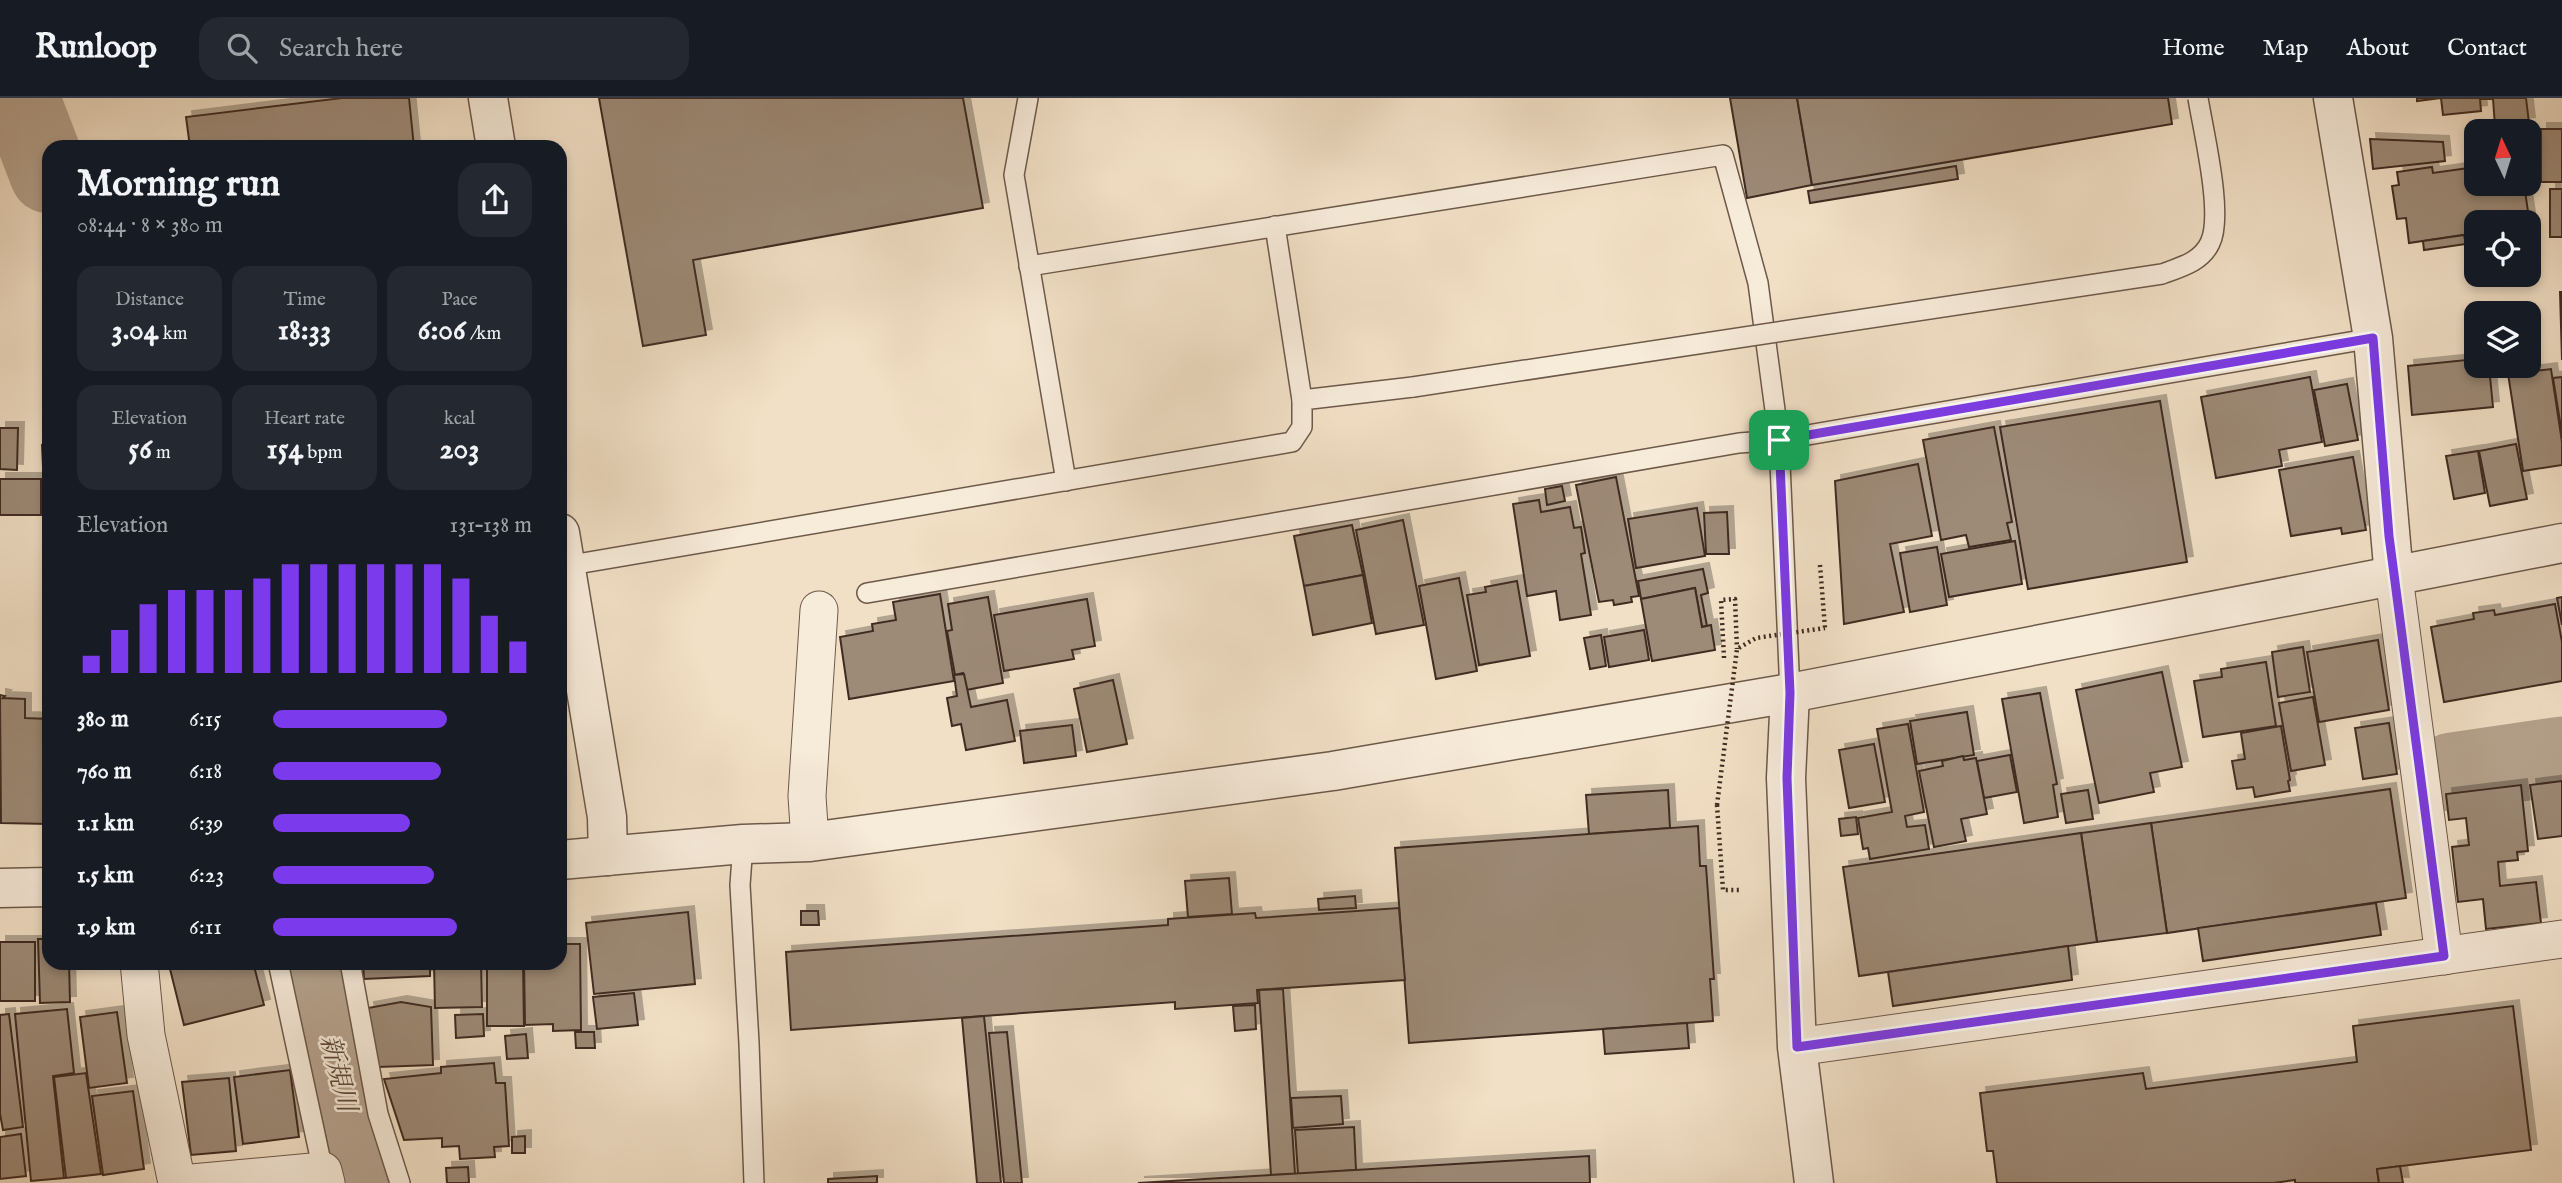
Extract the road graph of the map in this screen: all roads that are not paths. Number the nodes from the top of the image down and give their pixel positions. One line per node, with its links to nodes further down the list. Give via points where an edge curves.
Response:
1 (488, 98): 5 (street)
2 (1028, 98): 7 (lane, via 1014,175)
3 (2198, 98): 9 (lane, bridge, via 2213,184 2211,242 2194,262 2162,274)
4 (2333, 98): 8 (street)
5 (495, 140)
6 (1275, 226): 7 (lane); 9 (lane); 10 (lane, via 1723,155 1759,283)
7 (1030, 266): 11 (lane)
8 (2373, 338): 10 (lane); 15 (street)
9 (1302, 400): 11 (lane, via 1302,427 1292,442)
10 (1779, 440): 16 (lane, via 1739,443); 18 (lane)
11 (1066, 481): 13 (lane)
12 (2562, 543): 15 (street)
13 (567, 549)
14 (567, 574): 21 (street, via 607,817)
15 (2394, 577): 18 (street); 26 (street)
16 (867, 593)
17 (819, 610): 19 (street, via 807,796)
18 (1790, 693): 19 (street, via 1333,771); 30 (street, via 1787,778)
19 (810, 842): 20 (street)
20 (743, 844): 21 (street); 35 (lane, via 740,885)
21 (608, 856): 22 (street)
22 (567, 859)
23 (42, 887): 24 (street)
24 (0, 888)
25 (2562, 939): 26 (street)
26 (2444, 956): 30 (street)
27 (140, 970): 32 (street, via 146,1035)
28 (280, 970): 31 (lane)
29 (352, 970): 34 (lane, via 379,1114)
30 (1797, 1047): 36 (street)
31 (325, 1177): 33 (street)
32 (177, 1183)
33 (192, 1183)
34 (400, 1183)
35 (754, 1183)
36 (1814, 1183)

